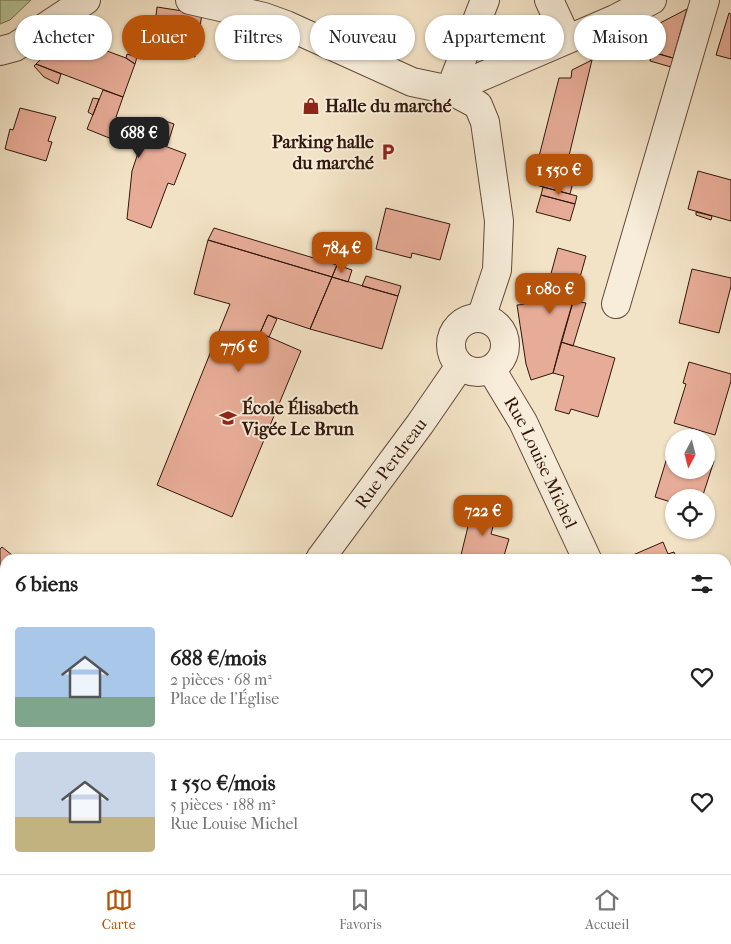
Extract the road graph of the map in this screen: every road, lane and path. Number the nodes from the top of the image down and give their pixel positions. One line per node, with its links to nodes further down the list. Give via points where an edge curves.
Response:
1 (86, 0): 8 (street, via 15,46)
2 (190, 0): 9 (street, via 264,17 412,82)
3 (485, 0): 9 (street)
4 (549, 0): 7 (street)
5 (652, 0): 7 (street)
6 (705, 0): 10 (street)
7 (567, 39): 9 (street)
8 (0, 51)
9 (450, 90): 11 (street, via 478,105 485,122 499,221 497,270)
10 (616, 304)
11 (481, 318): 12 (street, via 464,321 453,334 451,351); 13 (street, via 496,325 505,340 502,357)
12 (460, 366): 13 (street, via 474,373); 14 (street, Rue Perdreau)
13 (491, 370): 15 (street, Rue Louise Michel, via 523,422)
14 (324, 554)
15 (585, 554)

